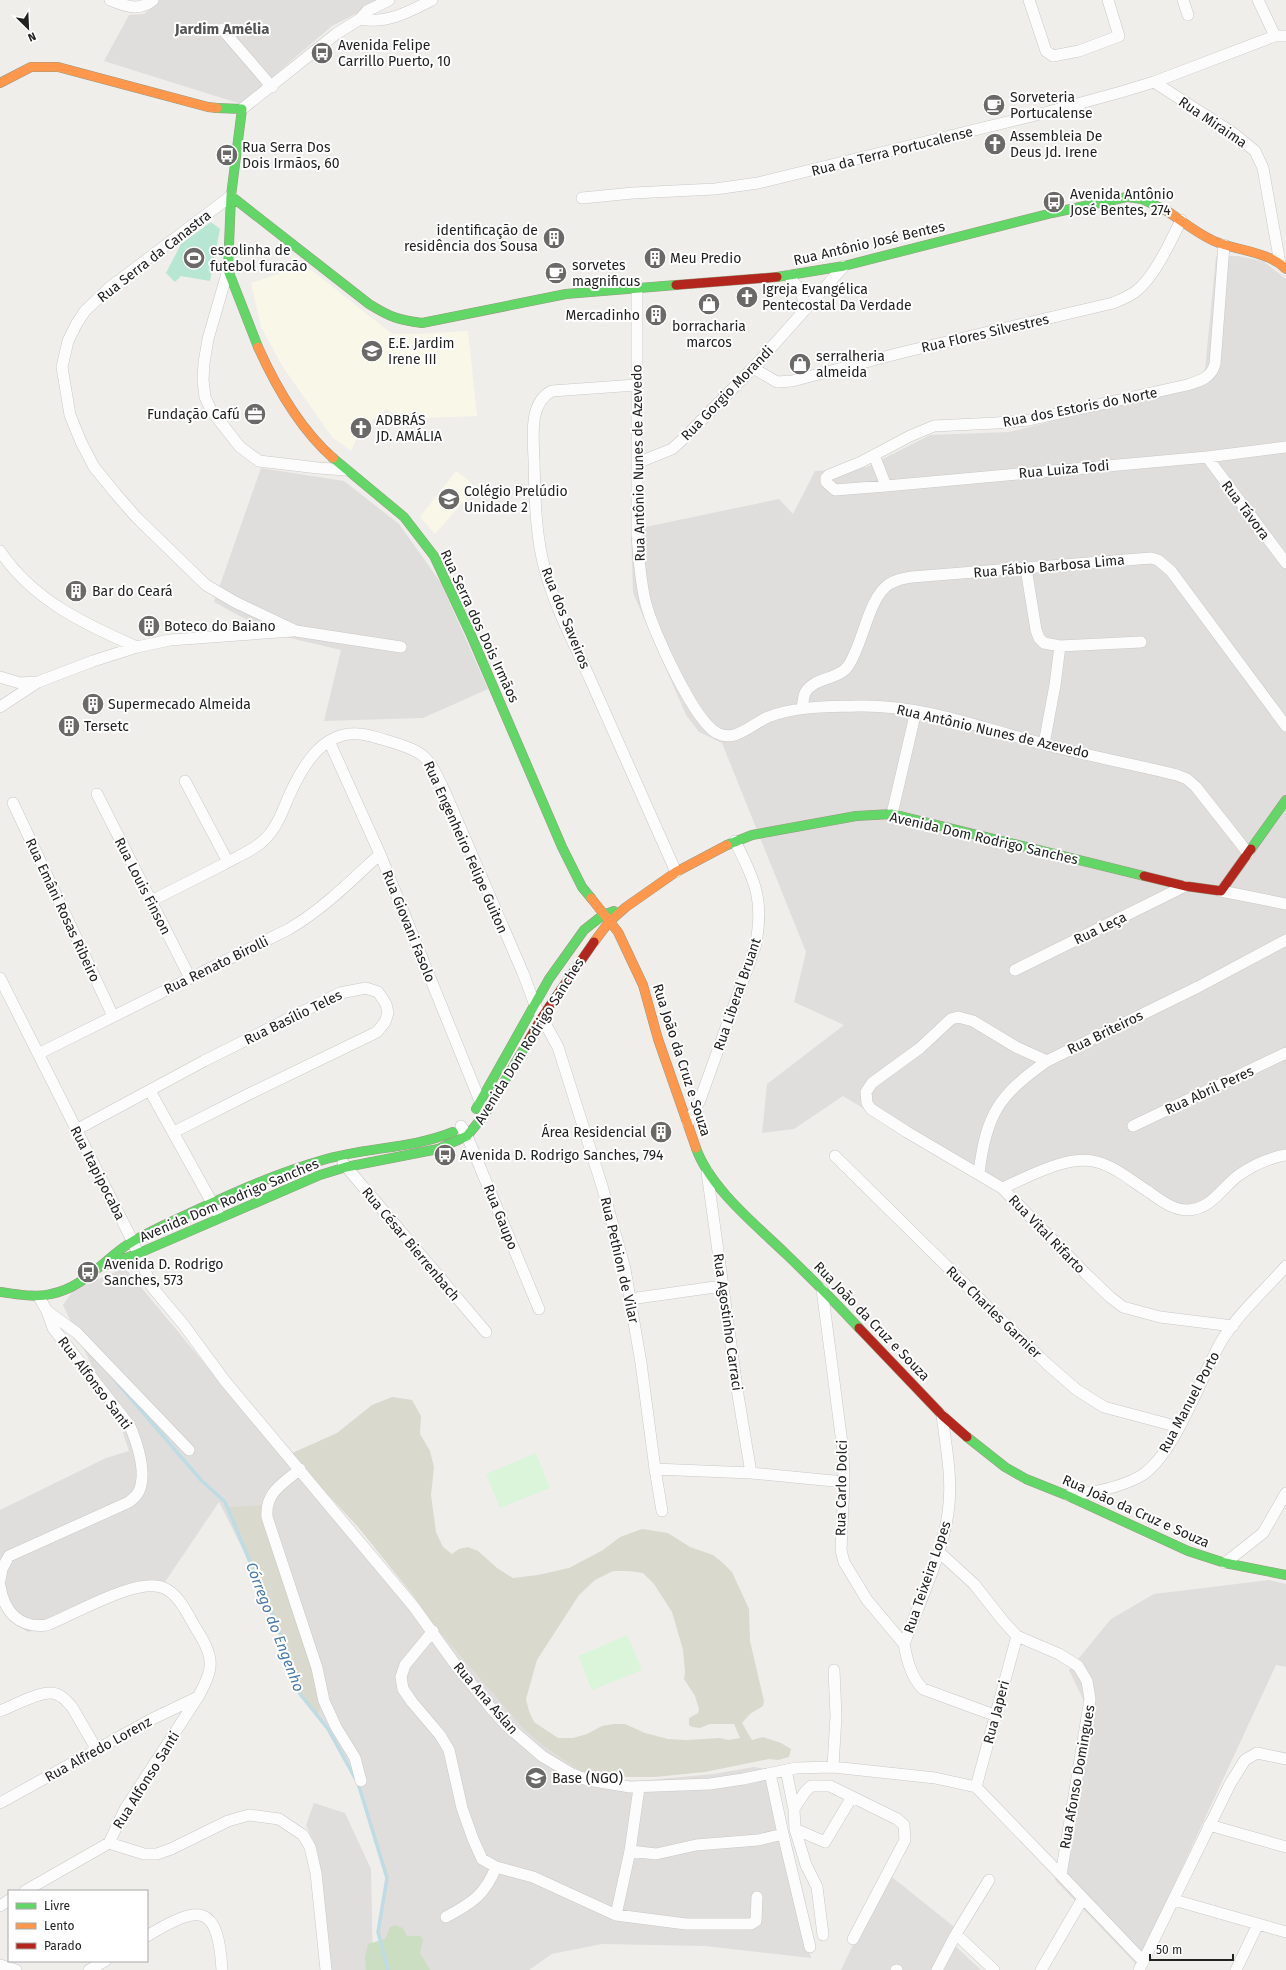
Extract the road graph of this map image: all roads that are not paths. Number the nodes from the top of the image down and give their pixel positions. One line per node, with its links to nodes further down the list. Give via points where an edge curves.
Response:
1 (110, 0): 2 (street, via 132,8 146,5)
2 (153, 0)
3 (388, 0): 10 (street)
4 (432, 0): 10 (street, via 385,20)
5 (1029, 0): 6 (street, via 1046,51 1048,55 1053,56 1079,51 1119,36)
6 (1108, 0)
7 (1183, 0): 9 (street)
8 (1258, 0): 12 (street)
9 (1188, 15)
10 (360, 19): 15 (street, via 336,34)
11 (222, 29): 15 (street)
12 (1281, 36): 13 (street, Rua da Terra Portucalense)
13 (1154, 82): 18 (street, Rua da Terra Portucalense, via 1048,112 758,183 715,189); 22 (street, Rua Miraima, via 1233,133 1255,151 1263,168)
14 (0, 83): 16 (street, via 31,67 58,67 208,107)
15 (272, 87): 16 (street)
16 (242, 109): 17 (street, Rua Serra dos Dois Irmãos)
17 (231, 196): 23 (street, Rua Serra dos Dois Irmãos); 25 (street, Rua Antônio José Bentes, via 386,315 409,322 439,321 566,294); 39 (street, Rua Serra da Canastra, via 109,288 85,311 68,341 64,354 62,366 66,399 73,422 94,467 136,517 206,585)
18 (582, 198)
19 (1181, 220): 20 (street, Rua Antônio José Bentes); 21 (street, Rua Antônio José Bentes, via 1142,199 1126,197 1052,213); 27 (street, Rua Flores Silvestres, via 1168,248 1144,283 1128,297 1113,303 904,352 792,382 777,382)
20 (1224, 245): 22 (street, Rua Antônio José Bentes, via 1254,253); 30 (street, Rua dos Estoris do Norte, via 1215,364 1213,371 1205,378 1166,390 1029,420 934,426)
21 (844, 266): 24 (street, Rua Antônio José Bentes); 26 (street, Rua Gorgio Morandi)
22 (1283, 266)
23 (228, 270): 33 (street, Rua Serra dos Dois Irmãos, via 266,365 290,406 315,439); 33 (street, via 208,339 204,363 205,397 211,410 240,447 260,461)
24 (789, 276): 25 (street, Rua Antônio José Bentes); 26 (street, via 801,292)
25 (637, 287): 28 (street, Rua Antônio Nunes de Azevedo)
26 (806, 309): 27 (street, Rua Gorgio Morandi)
27 (753, 368): 32 (street, Rua Gorgio Morandi, via 672,448)
28 (636, 385): 32 (street, Rua Antônio Nunes de Azevedo); 61 (street, Rua dos Saveiros, via 552,391 545,394 538,403 533,445 538,538 545,570 562,616)
29 (1286, 446): 31 (street, Rua Luiza Todi)
30 (874, 456): 34 (street); 35 (street, Rua dos Estoris do Norte, via 826,478 828,486 835,490)
31 (1207, 457): 34 (street, Rua Luiza Todi); 37 (street, Rua Távora)
32 (637, 463): 47 (street, Rua Antônio Nunes de Azevedo, via 637,535 640,576 646,605 664,648 694,707 715,732 729,737 768,717)
33 (347, 470): 67 (street, Rua Serra dos Dois Irmãos, via 404,517 434,556 471,635 562,847 582,887)
34 (886, 486): 35 (street, Rua Luiza Todi)
35 (841, 489)
36 (0, 551): 42 (street, via 27,584 56,607)
37 (1286, 563)
38 (1026, 568): 41 (street, via 1037,635 1044,643); 47 (street, Rua Fábio Barbosa Lima, via 912,577 890,584 882,591 872,610 849,665 842,672 809,689 805,694); 49 (street, Rua Fábio Barbosa Lima, via 1151,558 1158,560 1171,571)
39 (296, 631): 42 (street, via 170,640); 43 (street, Rua Serra da Canastra)
40 (1141, 642): 41 (street)
41 (1060, 646): 51 (street)
42 (136, 647): 45 (street, via 93,660)
43 (401, 647)
44 (0, 677): 45 (street, via 20,683)
45 (38, 682): 46 (street)
46 (0, 707)
47 (802, 708): 48 (street, Rua Antônio Nunes de Azevedo, via 887,706)
48 (916, 711): 51 (street, Rua Antônio Nunes de Azevedo); 56 (street)
49 (1286, 726)
50 (329, 741): 59 (street, Rua Giovani Fasolo); 60 (street, Rua Engenheiro Felipe Guiton, via 316,751 303,767 281,814 265,839); 73 (street, Rua Engenheiro Felipe Guiton, via 346,734 360,734 415,750 426,756)
51 (1044, 744): 58 (street, Rua Antônio Nunes de Azevedo, via 1177,775 1187,780 1210,803)
52 (185, 781): 60 (street)
53 (97, 794): 64 (street, Rua Louis Finson)
54 (1286, 800): 58 (street)
55 (13, 803): 74 (street, Rua Emâni Rosas Ribeiro)
56 (892, 814): 57 (street, Avenida Dom Rodrigo Sanches, via 816,822); 62 (street, Avenida Dom Rodrigo Sanches)
57 (735, 841): 61 (street, Avenida Dom Rodrigo Sanches); 82 (street, Rua Liberal Bruant, via 758,895 758,929 710,1075)
58 (1248, 853): 63 (street)
59 (380, 854): 72 (street, Rua Renato Birolli, via 309,917 289,930); 80 (street, Rua Giovani Fasolo)
60 (228, 862): 64 (street, Rua Engenheiro Felipe Guiton)
61 (676, 872): 66 (street, Avenida Dom Rodrigo Sanches)
62 (1185, 886): 63 (street, Avenida Dom Rodrigo Sanches); 70 (street, Rua Leça)
63 (1221, 891): 65 (street, Avenida Dom Rodrigo Sanches)
64 (151, 901): 72 (street, Rua Louis Finson)
65 (1286, 904)
66 (626, 907): 67 (street, Avenida Dom Rodrigo Sanches); 68 (street, Avenida Dom Rodrigo Sanches)
67 (603, 915): 68 (street, Rua João da Cruz e Souza); 73 (street, Avenida Dom Rodrigo Sanches, via 584,930 548,979)
68 (610, 922): 75 (street, Avenida Dom Rodrigo Sanches, via 577,964); 82 (street, Rua João da Cruz e Souza, via 618,932 643,985 658,1039)
69 (1286, 940): 78 (street, Rua Briteiros, via 1198,987)
70 (1015, 970)
71 (0, 978): 77 (street, Rua Itapipocaba)
72 (190, 978): 74 (street, Rua Renato Birolli)
73 (535, 1005): 75 (street, Rua Engenheiro Felipe Guiton); 80 (street, Avenida Dom Rodrigo Sanches)
74 (114, 1016): 77 (street, Rua Renato Birolli)
75 (542, 1017): 81 (street, Avenida Dom Rodrigo Sanches); 104 (street, Rua Pethion de Vilar, via 558,1047 602,1186 625,1269)
76 (1286, 1053): 83 (street, Rua Abril Peres)
77 (38, 1054): 84 (street, Rua Itapipocaba)
78 (1047, 1061): 92 (street, Rua Briteiros, via 1008,1091 998,1105 986,1130); 92 (street, Rua Vital Rifarto, via 962,1017 951,1019 920,1048 872,1083 866,1092 871,1109 949,1158)
79 (150, 1091): 84 (street, Rua Basílio Teles); 86 (street); 86 (street, Rua Basílio Teles, via 340,993 358,988 372,989 378,992 386,1004 388,1013 377,1032)
80 (481, 1102): 81 (street, Rua Giovani Fasolo); 85 (street, Avenida Dom Rodrigo Sanches)
81 (485, 1114): 85 (street, Avenida Dom Rodrigo Sanches)
82 (688, 1123): 91 (street, Rua João da Cruz e Souza)
83 (1133, 1126)
84 (76, 1130): 96 (street, Rua Itapipocaba)
85 (464, 1131): 87 (street, Avenida Dom Rodrigo Sanches, via 415,1143); 90 (street, Avenida Dom Rodrigo Sanches, via 438,1149); 105 (street, Rua Gaupo)
86 (174, 1132): 94 (street)
87 (338, 1155): 90 (street, Rua César Bierrenbach); 94 (street, Avenida Dom Rodrigo Sanches, via 318,1160)
88 (1286, 1155): 93 (street, via 1250,1167 1231,1180 1208,1203 1195,1209 1186,1210 1171,1206 1111,1168 1097,1162 1078,1159 1064,1162)
89 (835, 1156): 110 (street, Rua Charles Garnier, via 988,1308 1077,1390 1104,1407)
90 (346, 1167): 95 (street, Avenida Dom Rodrigo Sanches, via 287,1188); 108 (street, Rua César Bierrenbach)
91 (707, 1171): 100 (street, Rua Agostinho Carraci); 101 (street, Rua João da Cruz e Souza, via 739,1209)
92 (979, 1173): 93 (street, Rua Vital Rifarto)
93 (1002, 1188): 107 (street, Rua Vital Rifarto, via 1086,1274 1123,1307 1160,1317)
94 (213, 1204): 95 (street); 96 (street, Avenida Dom Rodrigo Sanches)
95 (220, 1217): 97 (street, Avenida Dom Rodrigo Sanches)
96 (133, 1242): 97 (street, Rua Itapipocaba); 98 (street, Avenida Dom Rodrigo Sanches, via 111,1257)
97 (137, 1254): 98 (street, Avenida Dom Rodrigo Sanches); 113 (street, Rua Itapipocaba, via 152,1287 249,1412)
98 (103, 1266): 103 (street, Avenida Dom Rodrigo Sanches, via 66,1289)
99 (1286, 1266): 107 (street, Rua Manuel Porto)
100 (722, 1286): 104 (street); 114 (street, Rua Agostinho Carraci)
101 (822, 1288): 109 (street, Rua João da Cruz e Souza); 115 (street, Rua Carlo Dolci, via 842,1436)
102 (0, 1292): 103 (street, Avenida Dom Rodrigo Sanches)
103 (39, 1297): 106 (street, Rua Alfonso Santi)
104 (630, 1300): 112 (street, Rua Pethion de Vilar)
105 (539, 1310)
106 (47, 1311): 111 (street, via 77,1333); 122 (street, Rua Alfonso Santi, via 53,1328 130,1426 142,1469 140,1490 129,1502 9,1556)
107 (1233, 1326): 110 (street, Rua Manuel Porto, via 1213,1357)
108 (486, 1332)
109 (942, 1415): 117 (street, Rua João da Cruz e Souza, via 976,1446 1005,1467 1026,1479); 119 (street, Rua Teixeira Lopes, via 949,1467 949,1490 948,1513)
110 (1179, 1427): 117 (street, Rua Manuel Porto, via 1163,1454 1140,1477 1107,1489)
111 (189, 1450)
112 (654, 1468): 114 (street); 118 (street, Rua Pethion de Vilar)
113 (300, 1469): 124 (street, Rua Ana Aslan); 136 (street, via 271,1496 267,1505 267,1517 317,1668 324,1701 355,1758)
114 (752, 1473): 115 (street)
115 (844, 1482): 126 (street, Rua Carlo Dolci, via 840,1540 844,1562 867,1600)
116 (1286, 1494): 120 (street, via 1263,1533)
117 (1066, 1495): 120 (street, Rua João da Cruz e Souza, via 1188,1551)
118 (662, 1511)
119 (939, 1552): 125 (street, Rua Afonso Domingues, via 974,1584); 126 (street, Rua Teixeira Lopes)
120 (1225, 1563): 121 (street, Rua João da Cruz e Souza)
121 (1286, 1575)
122 (0, 1580)
123 (0, 1586): 128 (street, Rua Alfonso Santi, via 5,1604 16,1618 22,1623 39,1626 62,1619 137,1586 155,1585 164,1588 177,1599 208,1650 211,1666)
124 (433, 1631): 138 (street, Rua Ana Aslan, via 455,1664 490,1707 506,1725 542,1756 572,1774 588,1780); 148 (street, via 405,1665 401,1682 408,1697 440,1735 449,1750 462,1808 473,1839 482,1859)
125 (1017, 1636): 130 (street, Rua Japeri); 149 (street, Rua Afonso Domingues, via 1071,1660 1084,1672 1089,1688 1090,1699)
126 (904, 1644): 130 (street, via 910,1668 916,1682 923,1689)
127 (834, 1670): 133 (street, via 836,1716)
128 (198, 1697): 131 (street, Rua Alfredo Lorenz); 145 (street, Rua Alfonso Santi, via 125,1809)
129 (0, 1711): 131 (street, via 43,1694 56,1694 72,1707)
130 (994, 1715): 137 (street, Rua Japeri)
131 (96, 1750): 140 (street, Rua Alfredo Lorenz)
132 (1286, 1759): 142 (street, via 1257,1753 1245,1760)
133 (833, 1767): 134 (street, Rua Ana Aslan); 137 (street, Rua Ana Aslan, via 935,1778)
134 (791, 1769): 135 (street, Rua Ana Aslan); 141 (street)
135 (770, 1773): 138 (street, Rua Ana Aslan, via 710,1784); 144 (street)
136 (361, 1781)
137 (976, 1787): 149 (street)
138 (639, 1788): 147 (street)
139 (852, 1797): 141 (street, via 830,1786 811,1786); 143 (street, via 825,1842); 162 (street, via 897,1819 904,1825 906,1836)
140 (0, 1803)
141 (794, 1809): 143 (street)
142 (1209, 1825): 146 (street); 154 (street)
143 (795, 1829): 161 (street, via 806,1865 817,1887)
144 (783, 1834): 147 (street, via 758,1840 696,1845 656,1854); 163 (street)
145 (109, 1843): 151 (street); 170 (street, Rua Alfonso Santi, via 144,1854 157,1854 228,1821 249,1815 279,1819 303,1835 310,1847 316,1873)
146 (1286, 1847)
147 (630, 1851): 155 (street)
148 (496, 1867): 155 (street, via 533,1877); 156 (street, via 490,1883 482,1893)
149 (1061, 1875): 153 (street)
150 (989, 1880): 159 (street)
151 (27, 1890)
152 (757, 1897): 155 (street, via 756,1921 747,1925 686,1924)
153 (1083, 1898): 166 (street); 173 (street)
154 (1174, 1900): 157 (street); 166 (street)
155 (616, 1915)
156 (446, 1917)
157 (1258, 1924): 158 (street); 174 (street)
158 (1286, 1932)
159 (956, 1934): 171 (street); 172 (street)
160 (148, 1935): 169 (street, via 183,1916 204,1916 211,1920 216,1930)
161 (823, 1935)
162 (853, 1939)
163 (810, 1947)
164 (0, 1965): 167 (street)
165 (102, 1965): 168 (street)
166 (1141, 1965)
167 (16, 1970)
168 (89, 1970)
169 (222, 1970)
170 (326, 1970)
171 (937, 1970)
172 (994, 1970)
173 (1042, 1970)
174 (1236, 1970)

